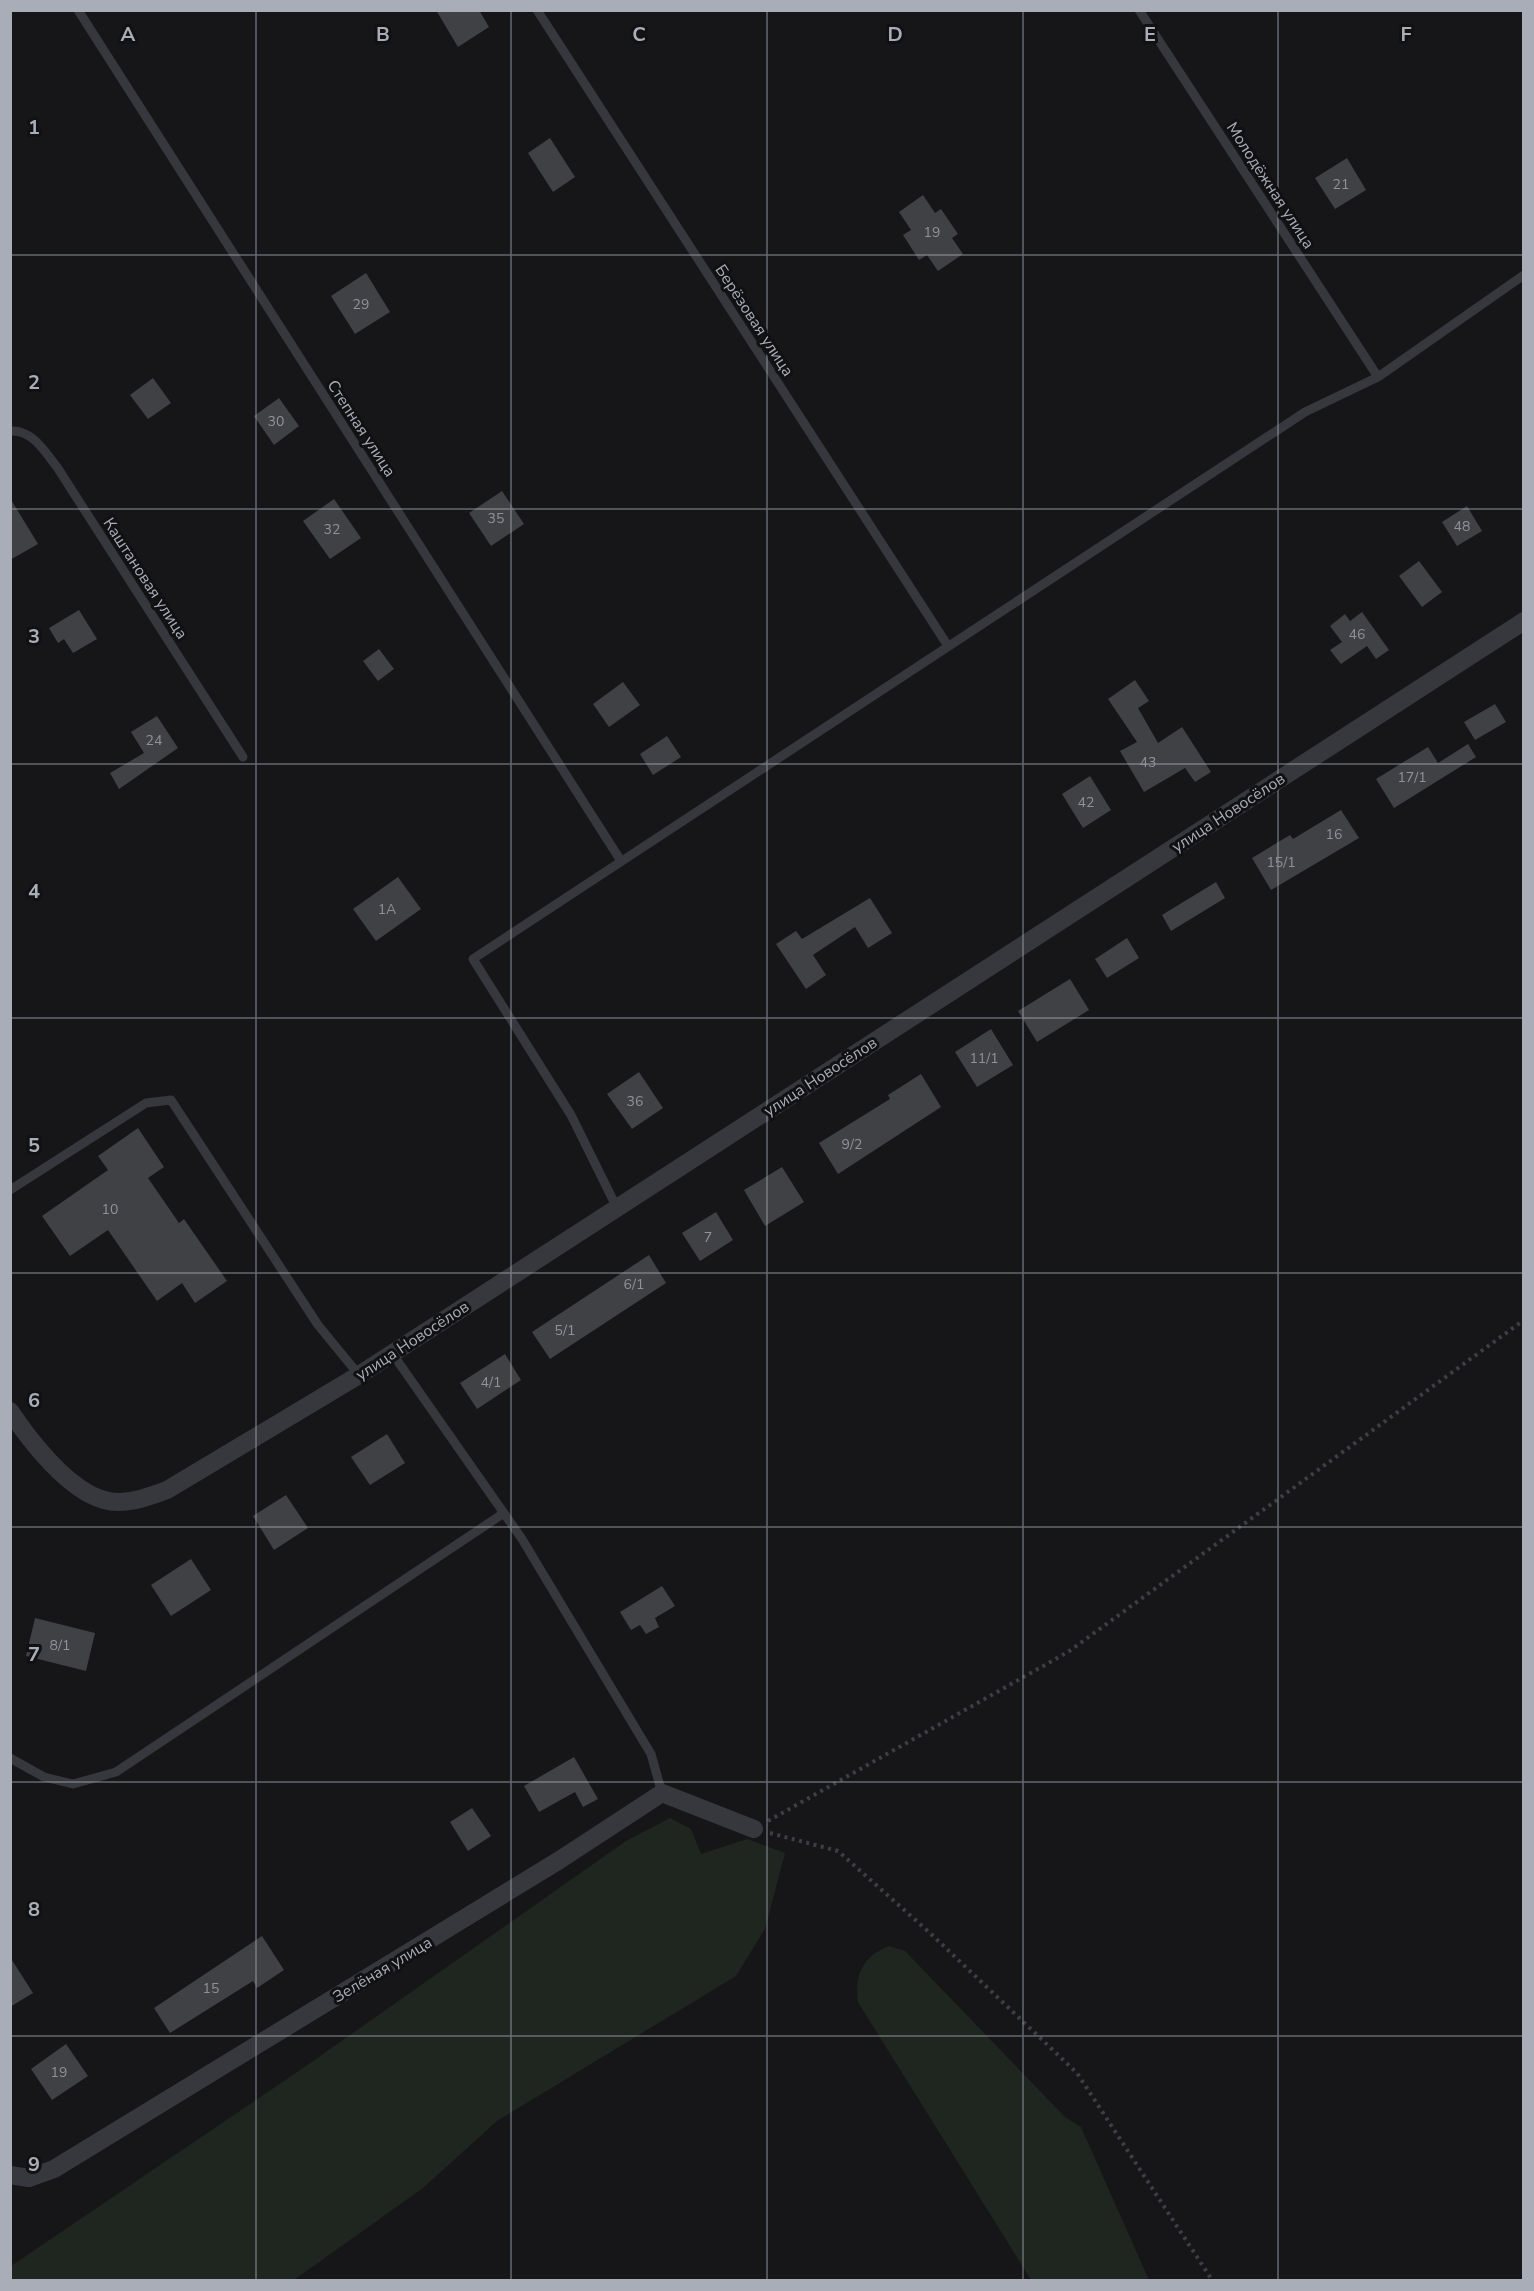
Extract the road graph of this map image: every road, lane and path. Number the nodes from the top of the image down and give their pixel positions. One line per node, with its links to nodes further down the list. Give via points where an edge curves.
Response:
1 (78, 10): 10 (lane, Степная улица)
2 (537, 10): 8 (lane, Берёзовая улица)
3 (1139, 10): 5 (lane, Молодёжная улица)
4 (1524, 275): 5 (lane)
5 (1378, 376): 8 (lane, via 1305,412)
6 (10, 431): 9 (lane, Каштановая улица, via 18,430 35,440 57,467)
7 (1524, 621): 12 (street, улица Новосёлов)
8 (948, 646): 10 (lane)
9 (243, 757)
10 (621, 861): 12 (lane, via 473,959 571,1115)
11 (10, 1190): 15 (lane, via 146,1102 171,1100 318,1325)
12 (617, 1208): 14 (street, улица Новосёлов)
13 (1524, 1320): 20 (path, via 1068,1652)
14 (392, 1353): 15 (street, улица Новосёлов); 17 (lane)
15 (358, 1375): 16 (street, улица Новосёлов, via 167,1490 138,1501 104,1500 75,1486 27,1437)
16 (10, 1411)
17 (504, 1513): 18 (lane, via 116,1772 73,1784 44,1777); 19 (lane, via 651,1754)
18 (10, 1758)
19 (662, 1793): 20 (street); 21 (street, Зелёная улица, via 558,1861 54,2169 29,2178)
20 (754, 1829): 22 (path, via 838,1851 1077,2073)
21 (10, 2175)
22 (1212, 2280)

